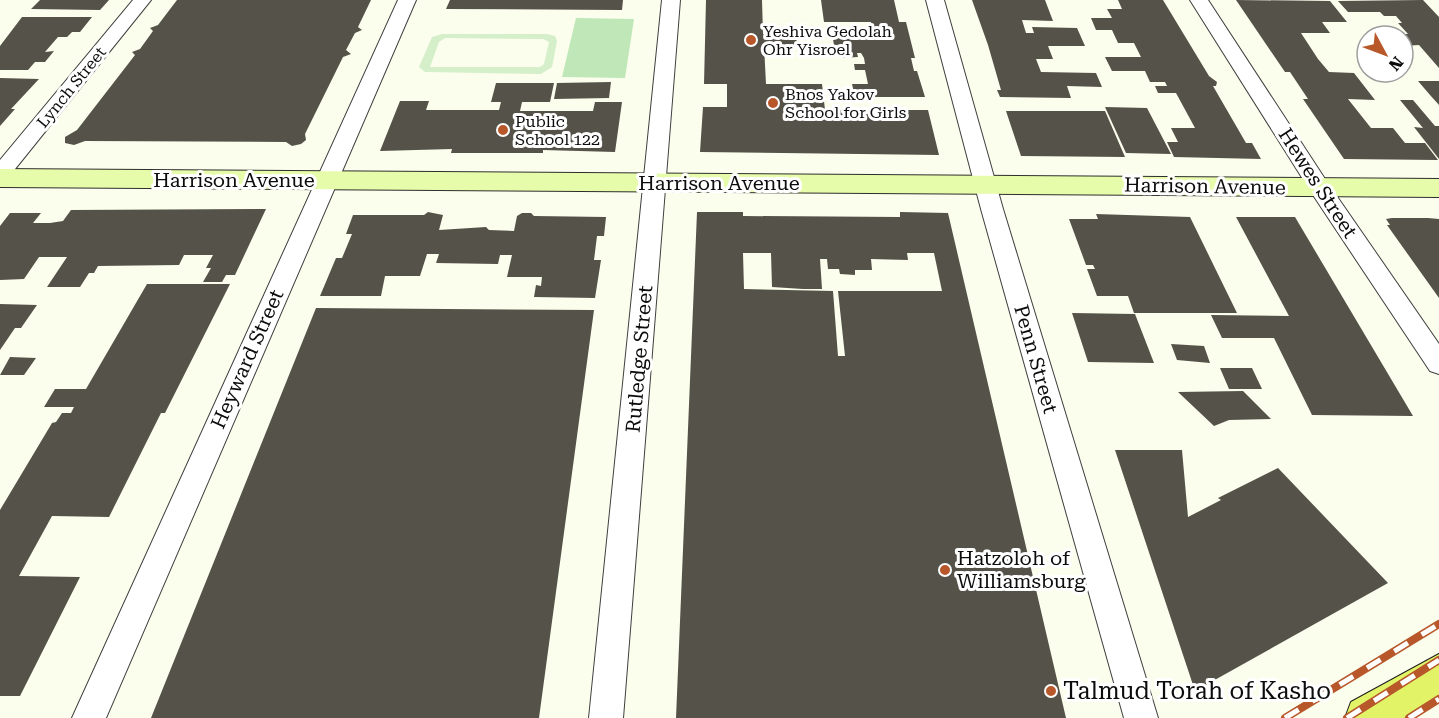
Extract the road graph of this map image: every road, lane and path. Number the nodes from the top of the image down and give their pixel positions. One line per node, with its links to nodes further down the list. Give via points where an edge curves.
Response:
1 (142, 0): 6 (street, Lynch Street)
2 (407, 0): 7 (street, Heyward Street)
3 (671, 0): 8 (street, Rutledge Street)
4 (935, 0): 9 (street, Penn Street)
5 (1199, 0): 10 (street, Hewes Street)
6 (0, 176): 7 (street, Harrison Avenue)
7 (325, 181): 8 (street, Harrison Avenue); 14 (street, Heyward Street)
8 (655, 183): 9 (street, Harrison Avenue); 15 (street, Rutledge Street)
9 (986, 185): 10 (street, Harrison Avenue); 16 (street, Penn Street)
10 (1319, 187): 11 (street, Harrison Avenue); 12 (street, Hewes Street)
11 (1439, 188)
12 (1439, 364)
13 (1438, 677): 17 (main road)
14 (89, 718)
15 (606, 718)
16 (1141, 718)
17 (1367, 718)

